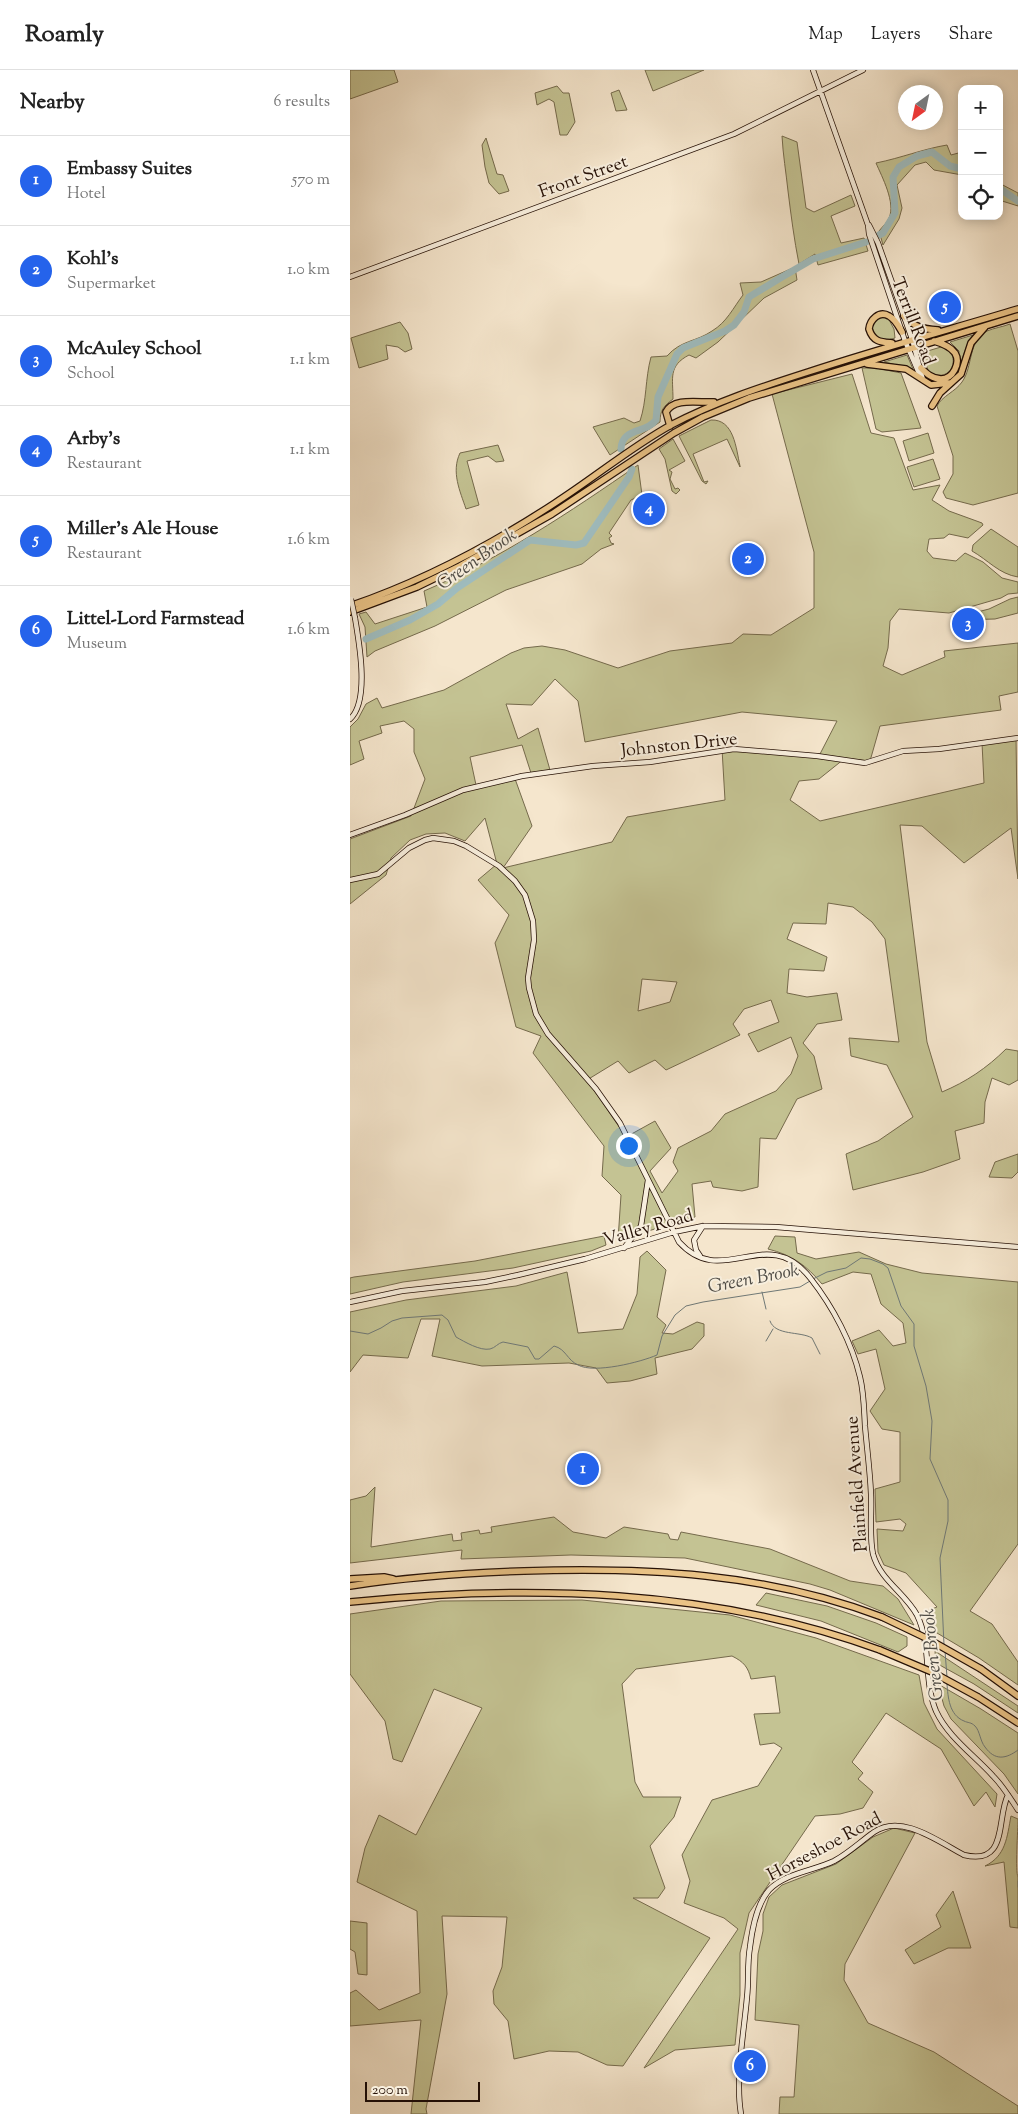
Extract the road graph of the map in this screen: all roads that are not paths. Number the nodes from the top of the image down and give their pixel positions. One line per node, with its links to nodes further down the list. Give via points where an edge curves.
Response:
1 (813, 70): 3 (main road, Terrill Road)
2 (863, 70): 3 (main road, Front Street)
3 (821, 92): 4 (main road, Terrill Road); 5 (main road, Front Street, via 734,134)
4 (876, 245): 7 (main road, Terrill Road); 11 (main road, Terrill Road)
5 (350, 277)
6 (1018, 309): 10 (highway)
7 (904, 316): 10 (highway, via 920,328); 12 (main road, Terrill Road)
8 (1018, 316): 9 (highway)
9 (987, 325): 14 (highway); 20 (highway, via 974,338 963,369)
10 (942, 331): 12 (highway)
11 (902, 332): 13 (main road, Terrill Road); 15 (highway, via 888,315 877,316 870,322 870,332 875,340)
12 (912, 339): 13 (highway); 16 (main road, Terrill Road)
13 (905, 341): 15 (highway); 16 (main road, Terrill Road)
14 (934, 341): 16 (highway); 18 (highway, via 954,352 956,369 948,378 941,379)
15 (897, 344): 21 (highway)
16 (911, 348): 17 (highway); 18 (main road, Terrill Road); 19 (main road, Terrill Road)
17 (860, 364): 19 (highway, via 906,369); 26 (highway, via 741,401 683,427 552,514 460,566 417,587)
18 (921, 368): 19 (main road, Terrill Road)
19 (923, 381): 20 (highway, via 938,386)
20 (954, 382): 22 (highway, via 940,392)
21 (721, 402): 23 (highway); 23 (highway, via 675,403 666,412)
22 (932, 406)
23 (670, 426): 25 (highway, via 525,522 458,560 416,581)
24 (350, 597): 27 (main road, bridge, via 360,653 360,692)
25 (350, 606)
26 (350, 612)
27 (353, 710): 28 (main road, via 354,716)
28 (350, 719)
29 (1018, 738): 30 (main road, Johnston Drive, via 903,752 865,763 734,749 522,776 458,792)
30 (350, 835)
31 (350, 880): 32 (main road, Plainfield Avenue, via 378,874 409,848 433,838 466,846 499,866 516,881 525,895 533,921 534,940 528,978 536,1014 548,1034 596,1089 620,1123)
32 (648, 1178): 34 (main road, Plainfield Avenue); 36 (main road, via 641,1226)
33 (703, 1226): 34 (main road, Valley Road); 35 (main road, Valley Road, via 776,1227); 37 (main road, via 694,1240)
34 (674, 1232): 36 (main road, Valley Road); 37 (main road, Plainfield Avenue, via 683,1246)
35 (1018, 1247)
36 (624, 1248): 38 (main road, Valley Road, via 485,1282 402,1291)
37 (701, 1257): 45 (main road, Plainfield Avenue, via 719,1262 758,1254 775,1255 796,1264 810,1277 829,1304 861,1380 872,1544 876,1562 910,1604 920,1623 929,1687 942,1721)
38 (350, 1302)
39 (350, 1579): 40 (highway, via 384,1577)
40 (397, 1580): 41 (highway); 43 (highway, bridge, via 445,1575 609,1570 672,1572 777,1586 838,1601 882,1617 981,1669)
41 (350, 1586)
42 (350, 1602): 44 (highway, bridge, via 522,1593 661,1600 729,1609 784,1621 880,1650 932,1672)
43 (1018, 1696)
44 (1018, 1723)
45 (1008, 1795): 46 (main road, Plainfield Avenue); 47 (main road, Horseshoe Road, via 999,1840 982,1856 964,1855 911,1828 892,1825 874,1832 834,1860 781,1881 770,1889 761,1903 750,1948)
46 (1018, 1810)
47 (740, 2114)

